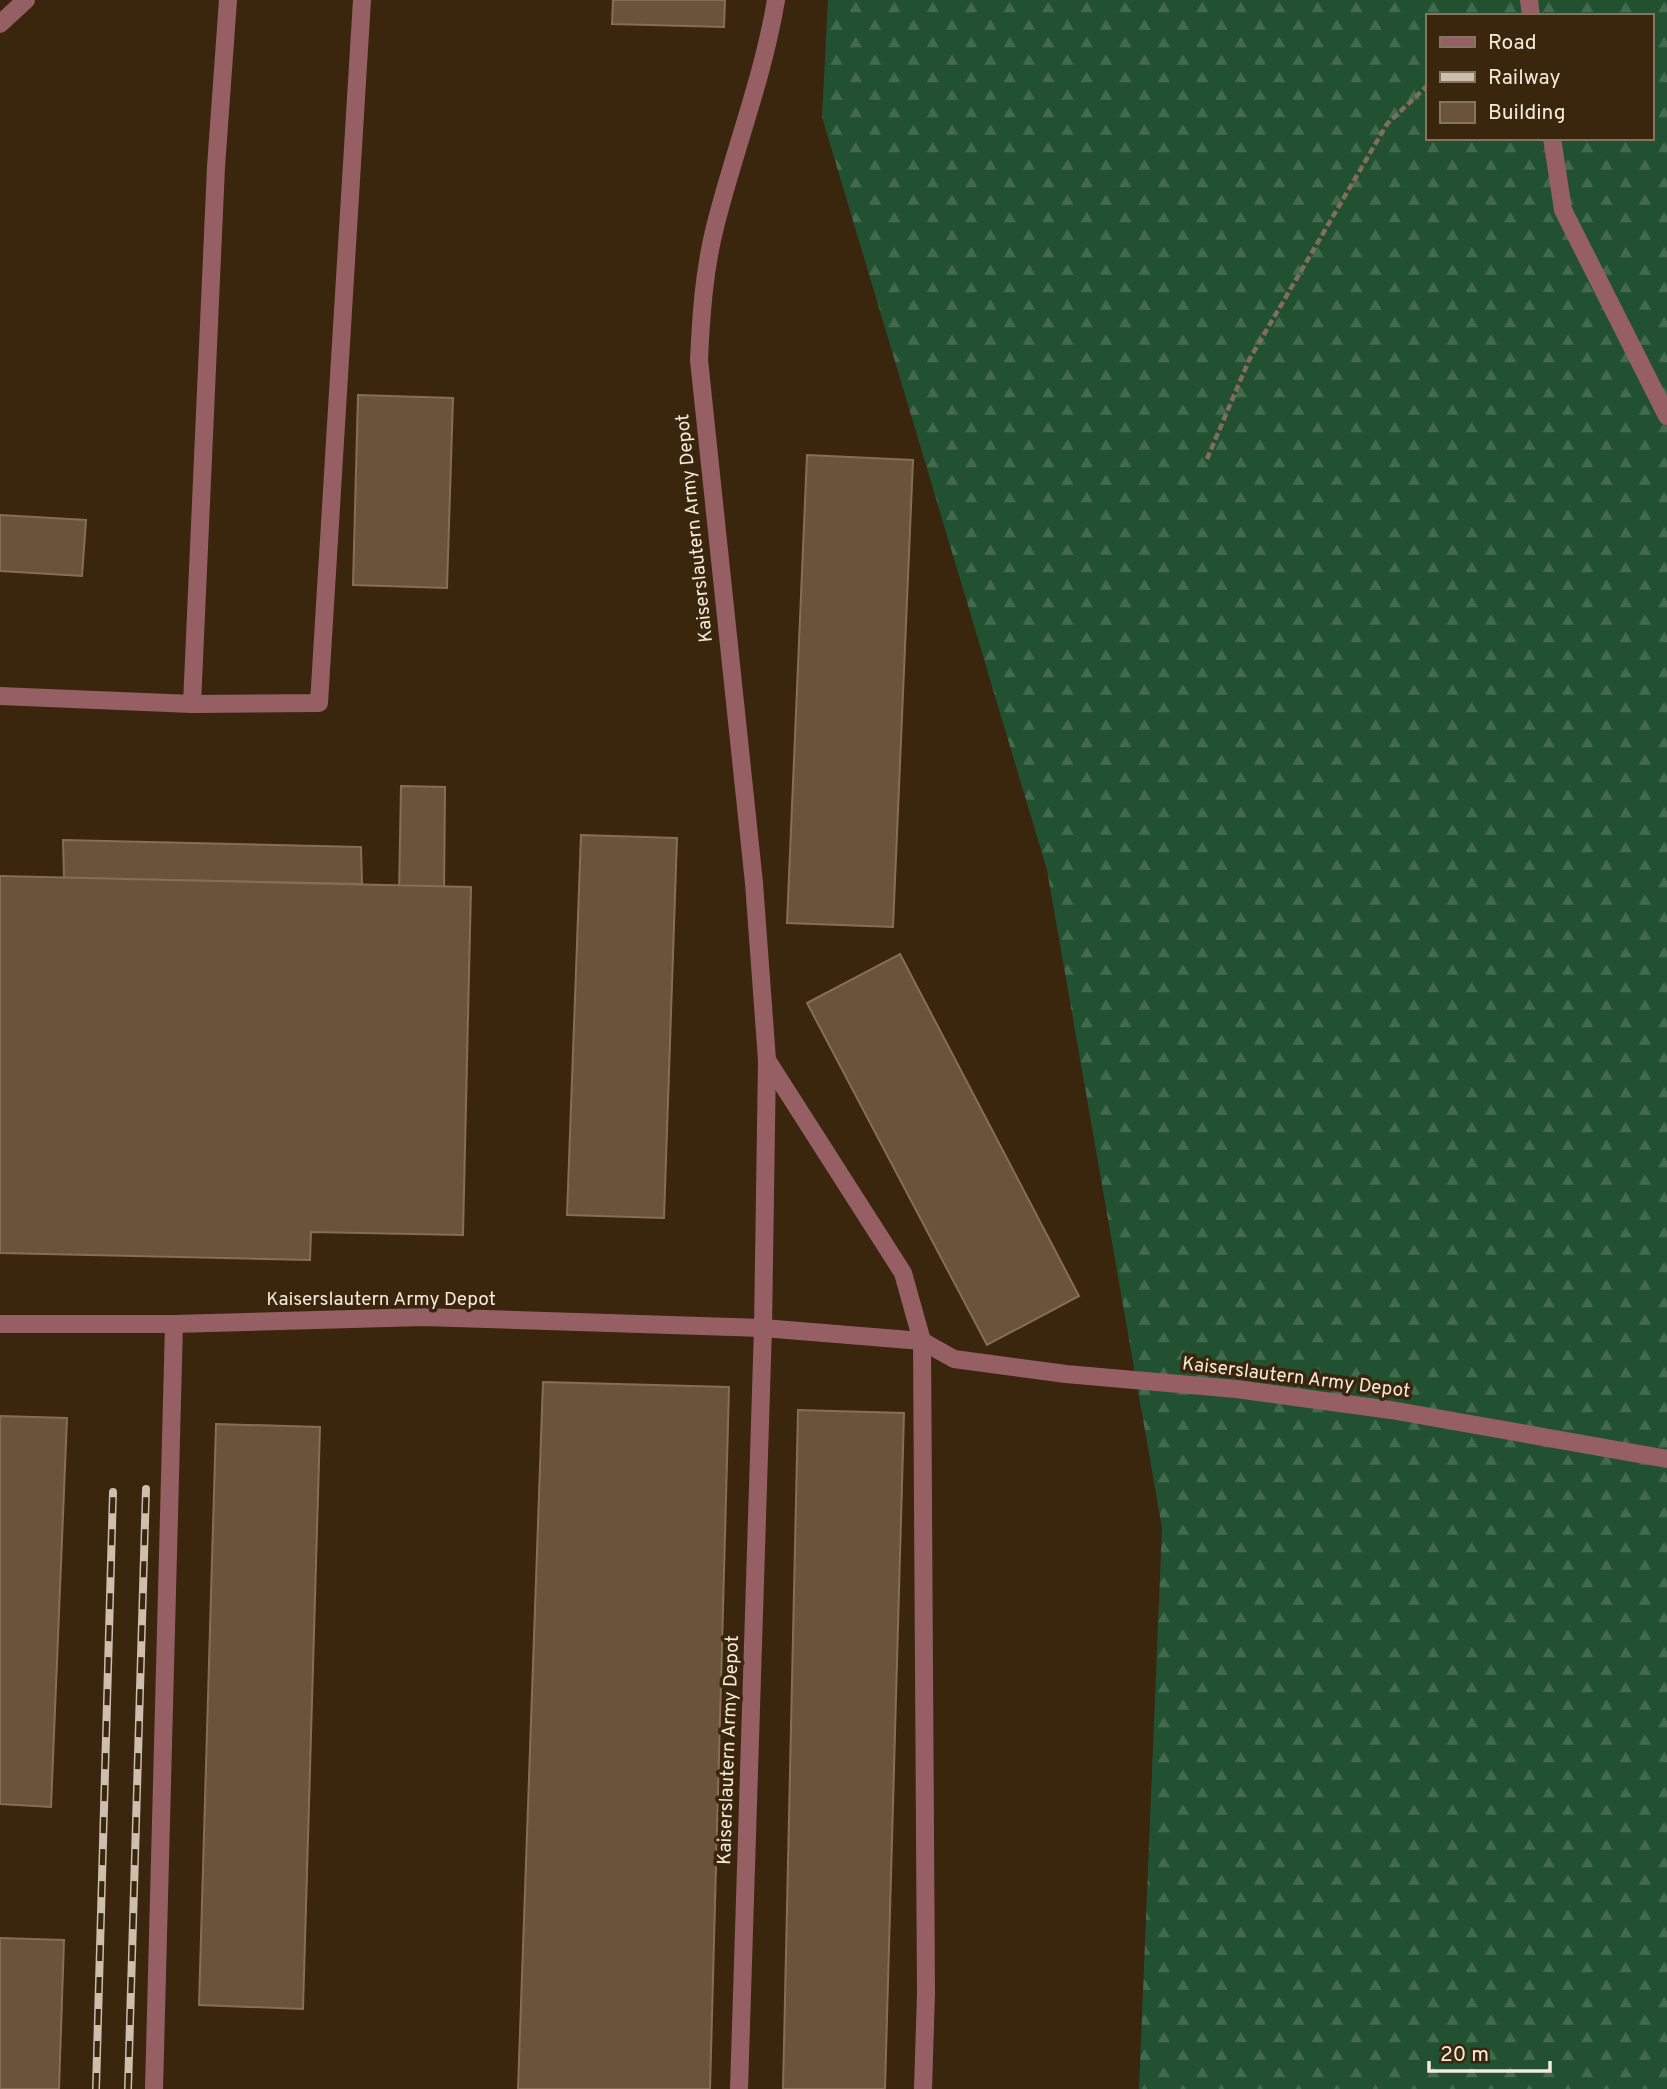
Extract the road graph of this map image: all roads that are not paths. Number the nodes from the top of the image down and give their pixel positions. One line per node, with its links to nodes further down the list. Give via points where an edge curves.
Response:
1 (26, 0): 5 (lane)
2 (228, 0): 9 (lane, via 215,181)
3 (362, 0): 9 (lane, via 319,703)
4 (776, 0): 10 (lane, Kaiserslautern Army Depot, via 764,62 714,230 701,306 699,360 754,883)
5 (0, 24)
6 (1552, 140): 7 (lane, via 1563,210)
7 (1667, 416)
8 (0, 696): 9 (lane)
9 (192, 704)
10 (767, 1060): 13 (lane, Kaiserslautern Army Depot); 14 (lane, Kaiserslautern Army Depot, via 903,1273)
11 (0, 1324): 12 (lane, Kaiserslautern Army Depot)
12 (174, 1324): 13 (lane, Kaiserslautern Army Depot, via 423,1317); 16 (lane)
13 (763, 1328): 14 (lane, Kaiserslautern Army Depot); 17 (lane, Kaiserslautern Army Depot)
14 (922, 1341): 15 (lane, Kaiserslautern Army Depot, via 954,1359 1391,1410); 18 (lane, Kaiserslautern Army Depot)
15 (1667, 1459)
16 (154, 2089)
17 (739, 2089)
18 (923, 2089)

